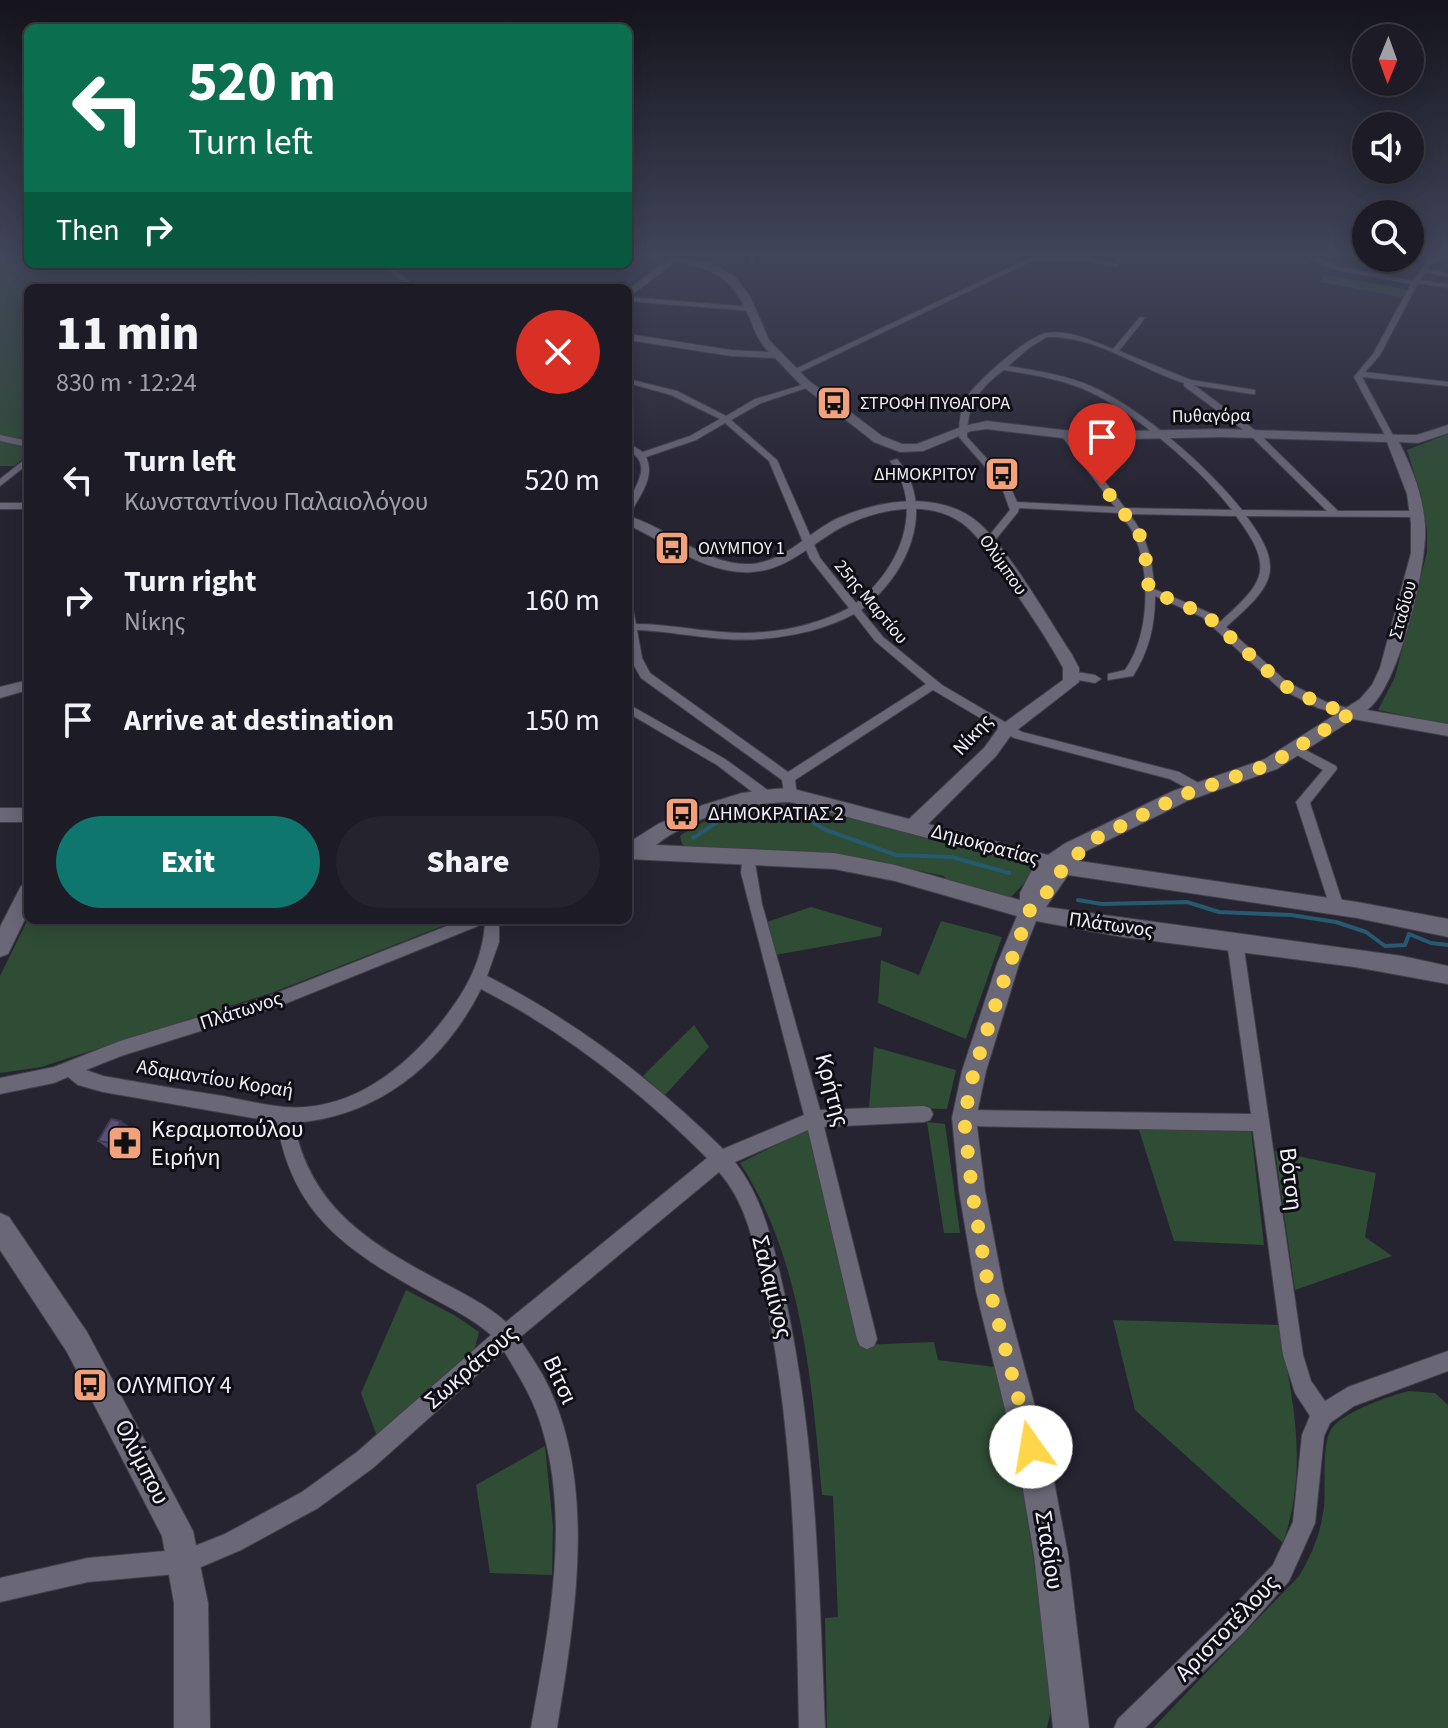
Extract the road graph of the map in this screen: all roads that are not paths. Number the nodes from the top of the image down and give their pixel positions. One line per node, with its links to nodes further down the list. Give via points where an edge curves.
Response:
1 (762, 337): 9 (street, Πυθαγόρα)
2 (868, 337): 11 (street)
3 (1043, 337): 10 (street)
4 (1065, 337): 8 (street)
5 (1127, 337): 8 (street)
6 (1386, 337): 12 (street)
7 (632, 338): 9 (street)
8 (1114, 352): 13 (street)
9 (777, 355): 11 (street, Πυθαγόρα)
10 (1002, 367): 20 (street, via 969,396); 23 (street, via 1086,387)
11 (793, 372): 16 (street, Πυθαγόρα)
12 (1359, 374): 15 (street); 25 (street, Σταδίου)
13 (1180, 380): 17 (street); 21 (street)
14 (632, 382): 18 (street, 25ης Μαρτίου, via 674,393)
15 (1448, 384)
16 (806, 385): 18 (street, via 758,401); 20 (street, Πυθαγόρα, via 896,447 919,448)
17 (1252, 392)
18 (727, 419): 29 (street, via 693,438); 45 (street, 25ης Μαρτίου, via 777,465)
19 (1448, 429): 26 (street, Πυθαγόρα)
20 (963, 430): 22 (street, Πυθαγόρα, via 997,425); 36 (street, via 964,438 1005,484)
21 (1253, 433): 23 (street, Πυθαγόρα); 25 (street, Πυθαγόρα); 40 (street)
22 (1065, 435): 23 (street, Πυθαγόρα); 39 (street)
23 (1160, 435): 41 (street)
24 (0, 438): 27 (street)
25 (1391, 439): 26 (street, Πυθαγόρα); 30 (street, Σταδίου)
26 (1418, 439): 30 (street, via 1402,450)
27 (24, 443)
28 (632, 448): 29 (street)
29 (643, 455): 34 (street, via 646,470)
30 (1401, 457): 42 (street, Σταδίου)
31 (894, 461): 35 (street, via 907,482)
32 (24, 463): 33 (street)
33 (0, 483)
34 (632, 500)
35 (910, 505): 44 (street, Ολύμπου, via 964,517); 45 (street, Ολύμπου, via 850,519); 47 (street, via 910,531 899,555)
36 (1013, 505): 39 (street); 44 (street, via 1015,510)
37 (0, 506): 38 (street)
38 (24, 506)
39 (1120, 510): 41 (street); 46 (street, via 1144,544)
40 (1335, 513): 41 (street); 42 (street)
41 (1240, 514): 49 (street, via 1265,558 1265,578)
42 (1417, 514): 58 (street, Σταδίου, via 1418,553 1388,668 1376,692)
43 (632, 522): 45 (street, Ολύμπου, via 736,568 777,563)
44 (989, 542): 52 (street, Ολύμπου, via 1063,653)
45 (807, 543): 47 (street, 25ης Μαρτίου)
46 (1149, 590): 49 (street, via 1196,609); 51 (street, via 1144,650 1129,673)
47 (854, 610): 48 (street, via 762,636); 54 (street, 25ης Μαρτίου, via 888,649)
48 (632, 627)
49 (1220, 627): 58 (street, via 1279,682 1322,705)
50 (632, 638): 62 (street, via 636,659 650,681)
51 (1112, 677)
52 (1071, 679): 53 (street); 59 (street, Νίκης)
53 (1095, 679)
54 (933, 685): 59 (street, 25ης Μαρτίου); 62 (street)
55 (24, 686): 56 (street)
56 (0, 693)
57 (632, 710): 64 (street, via 721,762)
58 (1351, 713): 60 (street); 61 (street, Σταδίου)
59 (1006, 730): 63 (street, 25ης Μαρτίου, via 1174,775); 67 (street, Νίκης)
60 (1448, 730)
61 (1296, 749): 63 (street, Σταδίου, via 1263,768); 75 (street, via 1331,769 1303,802)
62 (789, 786): 64 (street, Δημοκρατίας); 67 (street, Δημοκρατίας)
63 (1199, 789): 68 (street, Σταδίου)
64 (764, 794): 69 (street, Δημοκρατίας, via 666,828)
65 (0, 815): 66 (street)
66 (24, 815)
67 (914, 826): 72 (street, Δημοκρατίας)
68 (1090, 845): 72 (street, Σταδίου, via 1071,849); 73 (street, via 1086,865)
69 (632, 849)
70 (632, 850): 71 (street, Πλάτωνος)
71 (748, 855): 76 (street, Πλάτωνος, via 863,865); 89 (street, Κρήτης, via 764,940)
72 (1056, 865): 73 (street, Δημοκρατίας); 76 (street, Σταδίου, via 1041,901)
73 (1096, 873): 75 (street, Δημοκρατίας)
74 (24, 900): 81 (street)
75 (1337, 907): 79 (street, Δημοκρατίας)
76 (1030, 910): 80 (street, Πλάτωνος); 88 (street, Σταδίου, via 998,995)
77 (468, 924): 84 (street, Πλάτωνος, via 308,988)
78 (492, 924): 83 (street, Αδαμαντίου Κοραή, via 493,940)
79 (1448, 928)
80 (1235, 942): 82 (street, Πλάτωνος, via 1355,956); 90 (street, Βότση)
81 (0, 948)
82 (1448, 975)
83 (477, 979): 87 (street, Αδαμαντίου Κοραή, via 441,1034 396,1081 353,1104); 91 (street, Σαλαμίνος, via 589,1044)
84 (71, 1069): 85 (street, Πλάτωνος); 87 (street, Αδαμαντίου Κοραή, via 103,1084)
85 (0, 1086)
86 (924, 1114): 89 (street, Σωκράτους)
87 (284, 1115): 93 (street, Βίτσι, via 299,1174 346,1235 466,1305)
88 (964, 1118): 90 (street); 102 (street, Σταδίου, via 987,1279 1035,1466 1051,1555)
89 (814, 1119): 91 (street, Σωκράτους); 94 (street, Κρήτης)
90 (1260, 1123): 96 (street, Βότση, via 1294,1363 1305,1393)
91 (719, 1160): 93 (street, Σωκράτους); 101 (street, Σαλαμίνος, via 741,1186 755,1219 791,1372 804,1481)
92 (0, 1226): 97 (street, Ολύμπου, via 118,1414 168,1511)
93 (506, 1336): 97 (street, Σωκράτους, via 338,1480 233,1542); 100 (street, Βίτσι, via 542,1397 562,1484 565,1576)
94 (867, 1339)
95 (1448, 1361): 96 (street, via 1348,1398)
96 (1322, 1415): 103 (street, Αριστοτέλους, via 1313,1435 1304,1523 1281,1573)
97 (187, 1561): 98 (street, Σωκράτους, via 88,1570); 99 (street, Ολύμπου)
98 (0, 1590)
99 (192, 1728)
100 (544, 1728)
101 (812, 1728)
102 (1071, 1728)
103 (1127, 1728)

